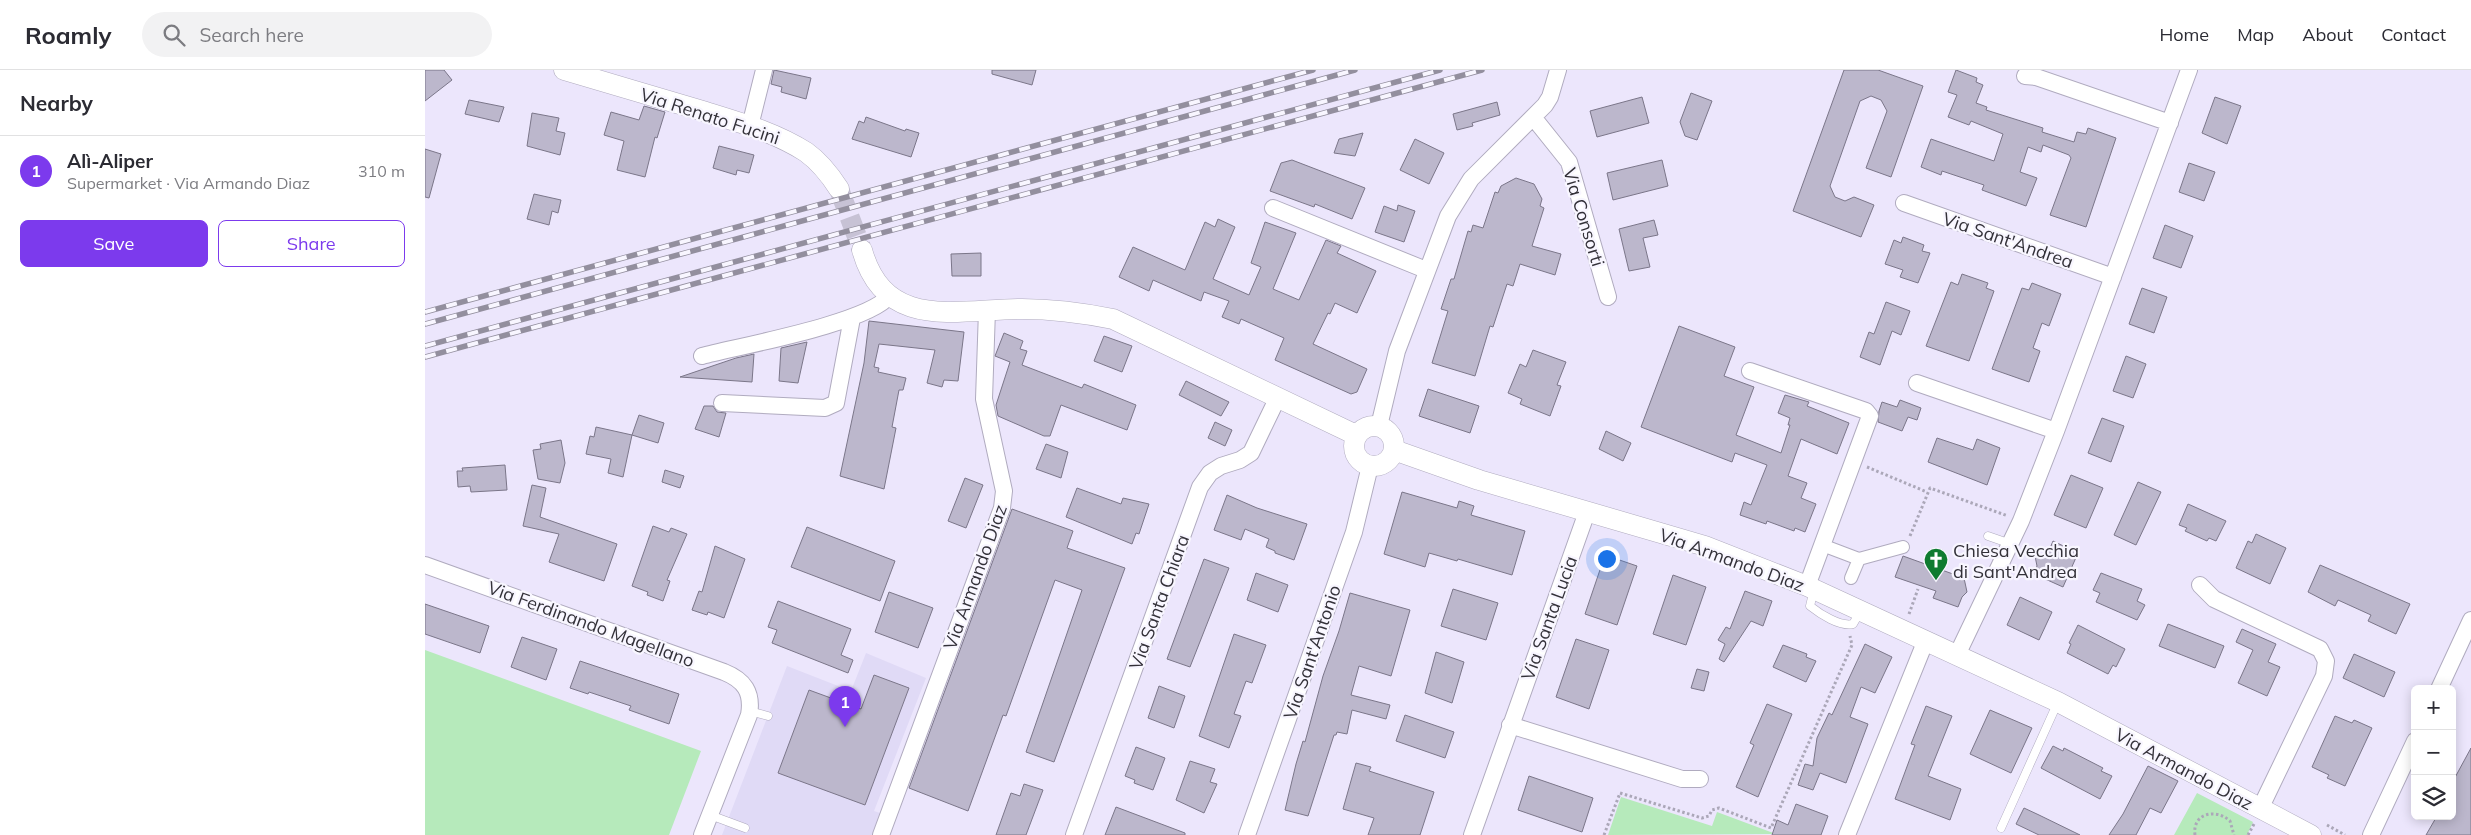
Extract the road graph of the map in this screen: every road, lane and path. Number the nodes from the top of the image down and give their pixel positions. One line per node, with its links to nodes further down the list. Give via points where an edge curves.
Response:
1 (564, 70): 8 (street, Via Renato Fucini)
2 (764, 70): 8 (street)
3 (1558, 70): 6 (street, via 1550,97)
4 (2189, 70): 7 (street)
5 (2025, 76): 7 (street, via 2037,77)
6 (1533, 117): 13 (street, via 1487,161 1460,194); 16 (street, Via Consorti, via 1569,162)
7 (2170, 123): 14 (street)
8 (749, 126): 9 (street, Via Renato Fucini, via 807,153 831,176)
9 (839, 189)
10 (1904, 203): 14 (street, Via Sant'Andrea)
11 (1273, 208): 13 (street)
12 (861, 250): 15 (street, via 867,267)
13 (1427, 270): 24 (street, via 1397,351)
14 (2113, 277): 25 (street)
15 (889, 296): 17 (street, via 919,310); 18 (street, via 880,306)
16 (1608, 297)
17 (987, 310): 22 (street, via 1077,312 1113,319); 61 (street, Via Armando Diaz, via 984,399 1003,484 1003,508)
18 (852, 318): 19 (street); 23 (street, via 836,403 825,408)
19 (702, 356)
20 (1750, 371): 28 (street, via 1866,411 1870,421)
21 (1917, 382): 25 (street)
22 (1278, 397): 26 (street); 62 (street, Via Santa Chiara, via 1251,453 1210,473 1200,487)
23 (722, 403)
24 (1379, 426): 26 (street, via 1362,429); 27 (street, via 1392,436)
25 (2056, 432): 32 (street)
26 (1356, 435): 29 (street, via 1355,454)
27 (1394, 450): 29 (street, via 1388,461); 31 (street, Via Armando Diaz, via 1479,480)
28 (1854, 462): 30 (path); 41 (street)
29 (1370, 466): 63 (street, Via Sant'Antonio, via 1354,532)
30 (1927, 492): 32 (path, via 1933,488); 35 (path)
31 (1587, 512): 41 (street, Via Armando Diaz, via 1705,546); 53 (street, Via Santa Lucia)
32 (2021, 521): 34 (street)
33 (1989, 536): 34 (lane)
34 (2011, 544): 48 (street)
35 (1903, 547): 37 (street)
36 (1830, 548): 37 (street)
37 (1859, 559): 39 (street)
38 (425, 566): 51 (street, Via Ferdinando Magellano, via 724,672 742,681 749,694)
39 (1851, 578)
40 (2200, 585): 56 (street, via 2214,599 2320,649 2326,661 2324,676)
41 (1811, 588): 43 (street, Via Armando Diaz); 45 (lane, via 1809,606)
42 (1918, 589): 46 (path)
43 (1861, 610): 45 (lane, via 1858,619); 46 (street, Via Armando Diaz)
44 (2471, 620): 49 (street)
45 (1848, 625): 65 (path, via 1852,645 1771,828 1719,808 1702,818 1620,793)
46 (1903, 629): 47 (street, Via Armando Diaz)
47 (1926, 640): 48 (street, Via Armando Diaz); 66 (street)
48 (1957, 655): 50 (street, Via Armando Diaz)
49 (2441, 685)
50 (2058, 702): 56 (street, Via Armando Diaz); 59 (lane)
51 (749, 711): 52 (lane); 57 (street)
52 (768, 716)
53 (1510, 725): 55 (street, via 1682,779); 64 (street, Via Santa Lucia)
54 (2411, 750): 71 (street)
55 (1699, 779)
56 (2258, 814): 69 (path); 70 (street, Via Armando Diaz)
57 (710, 815): 58 (lane); 60 (street)
58 (745, 828)
59 (2001, 828)
60 (702, 835)
61 (881, 835)
62 (1075, 835)
63 (1247, 835)
64 (1472, 835)
65 (1604, 835)
66 (1847, 835)
67 (2194, 835): 68 (path, via 2200,818 2212,812 2230,821)
68 (2234, 835)
69 (2248, 835)
70 (2311, 835)
71 (2371, 835)

